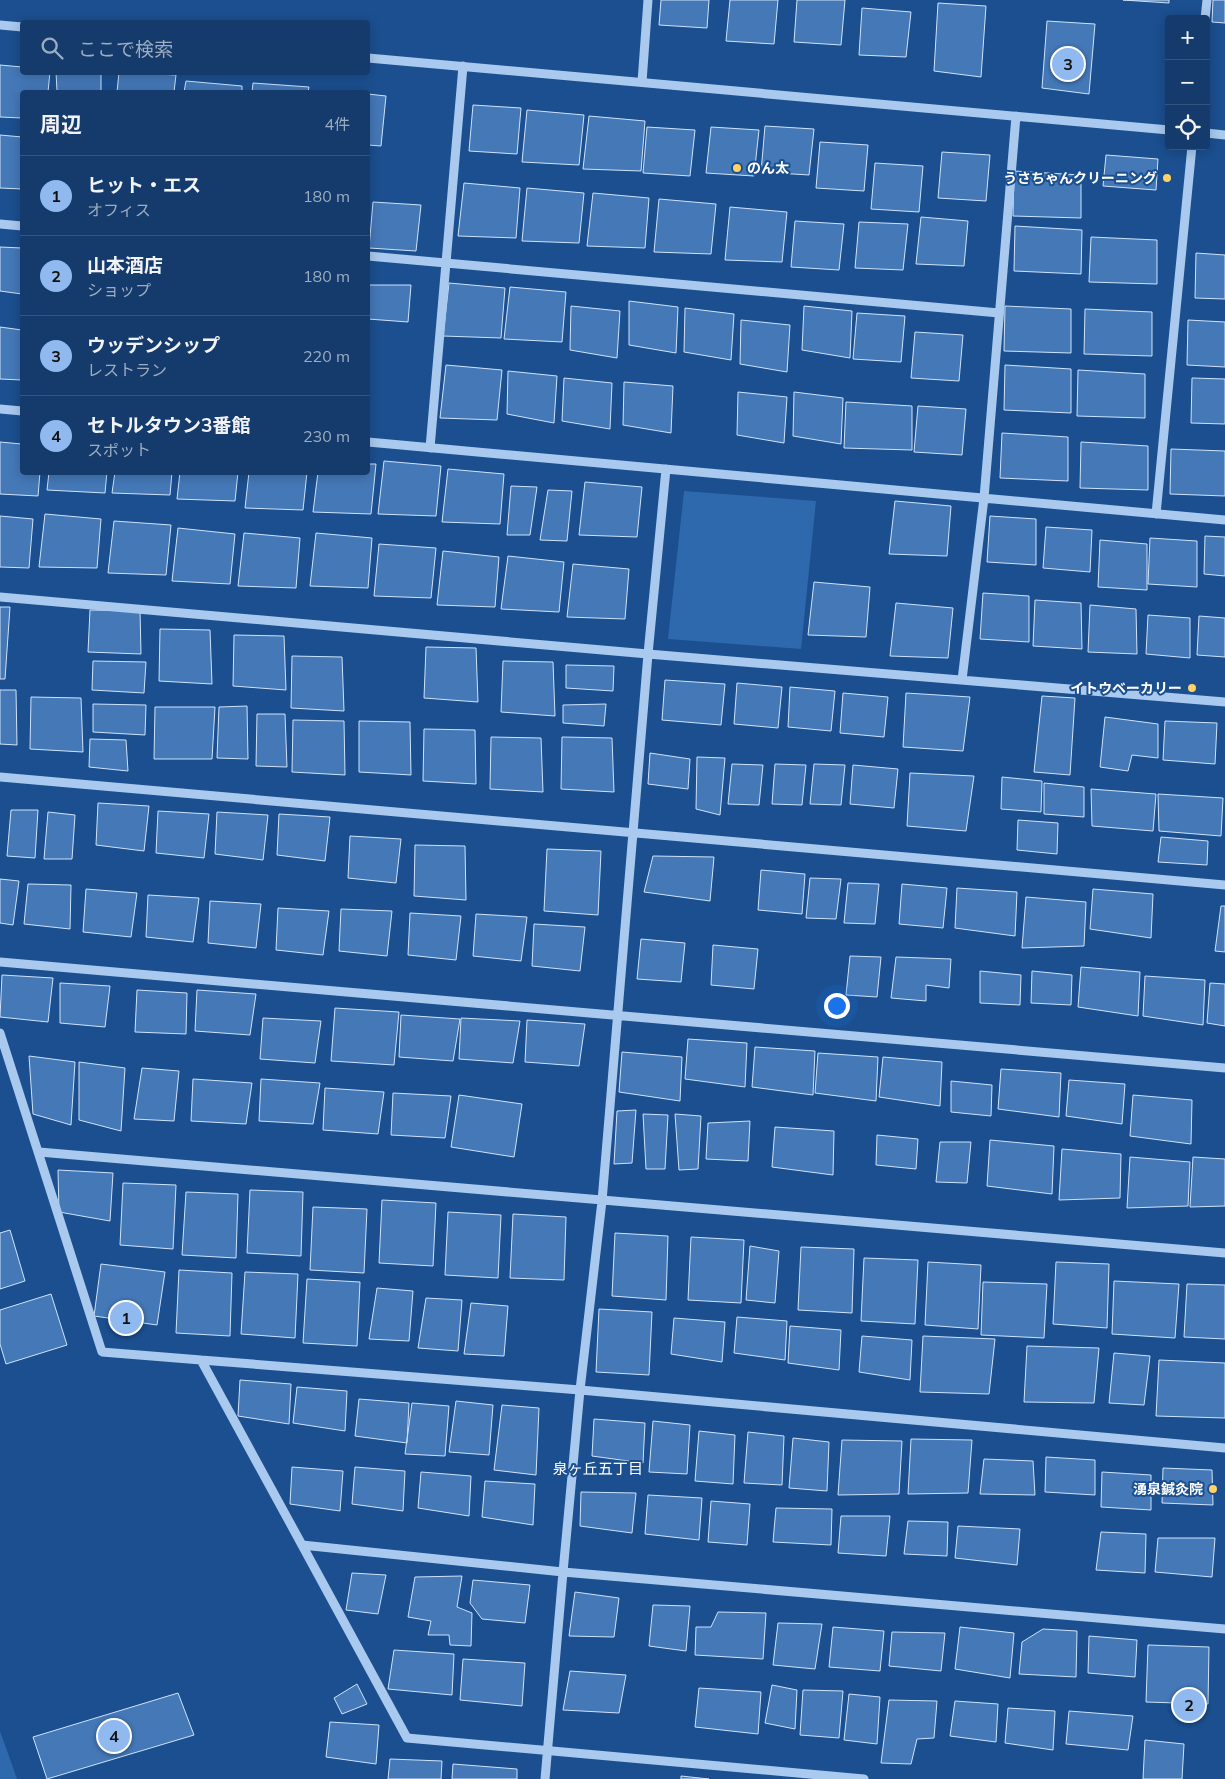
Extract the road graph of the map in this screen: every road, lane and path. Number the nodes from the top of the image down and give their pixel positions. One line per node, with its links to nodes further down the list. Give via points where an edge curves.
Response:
1 (648, 0): 8 (street)
2 (1207, 0): 3 (street)
3 (1205, 15)
4 (0, 25): 5 (street)
5 (20, 27)
6 (370, 58): 7 (street)
7 (463, 66): 8 (street); 17 (street)
8 (642, 82): 9 (street)
9 (1016, 116): 10 (street); 18 (street)
10 (1165, 130)
11 (1210, 134): 12 (street)
12 (1225, 135)
13 (1192, 150): 25 (street)
14 (0, 224): 15 (street)
15 (20, 226)
16 (370, 256): 17 (street)
17 (446, 263): 18 (street); 22 (street)
18 (999, 313): 24 (street)
19 (0, 409): 20 (street)
20 (20, 411)
21 (370, 442): 22 (street)
22 (430, 448): 23 (street)
23 (666, 469): 24 (street); 28 (street)
24 (984, 498): 25 (street); 29 (street)
25 (1156, 514): 26 (street)
26 (1225, 520)
27 (0, 597): 28 (street)
28 (648, 654): 29 (street); 32 (street)
29 (962, 680): 30 (street)
30 (1225, 702)
31 (0, 777): 32 (street)
32 (634, 832): 33 (street); 35 (street)
33 (1225, 885)
34 (0, 962): 35 (street)
35 (618, 1016): 37 (street); 39 (street)
36 (0, 1033): 38 (street)
37 (1225, 1068)
38 (39, 1152): 39 (street); 41 (street, via 102,1352)
39 (602, 1201): 40 (street); 42 (street)
40 (1225, 1253)
41 (201, 1360): 42 (street); 44 (street)
42 (580, 1390): 43 (street); 45 (street)
43 (1225, 1448)
44 (302, 1545): 45 (street); 47 (street, via 407,1738)
45 (563, 1572): 46 (street); 47 (street)
46 (1225, 1629)
47 (547, 1750): 48 (street); 49 (street)
48 (545, 1779)
49 (864, 1779)

